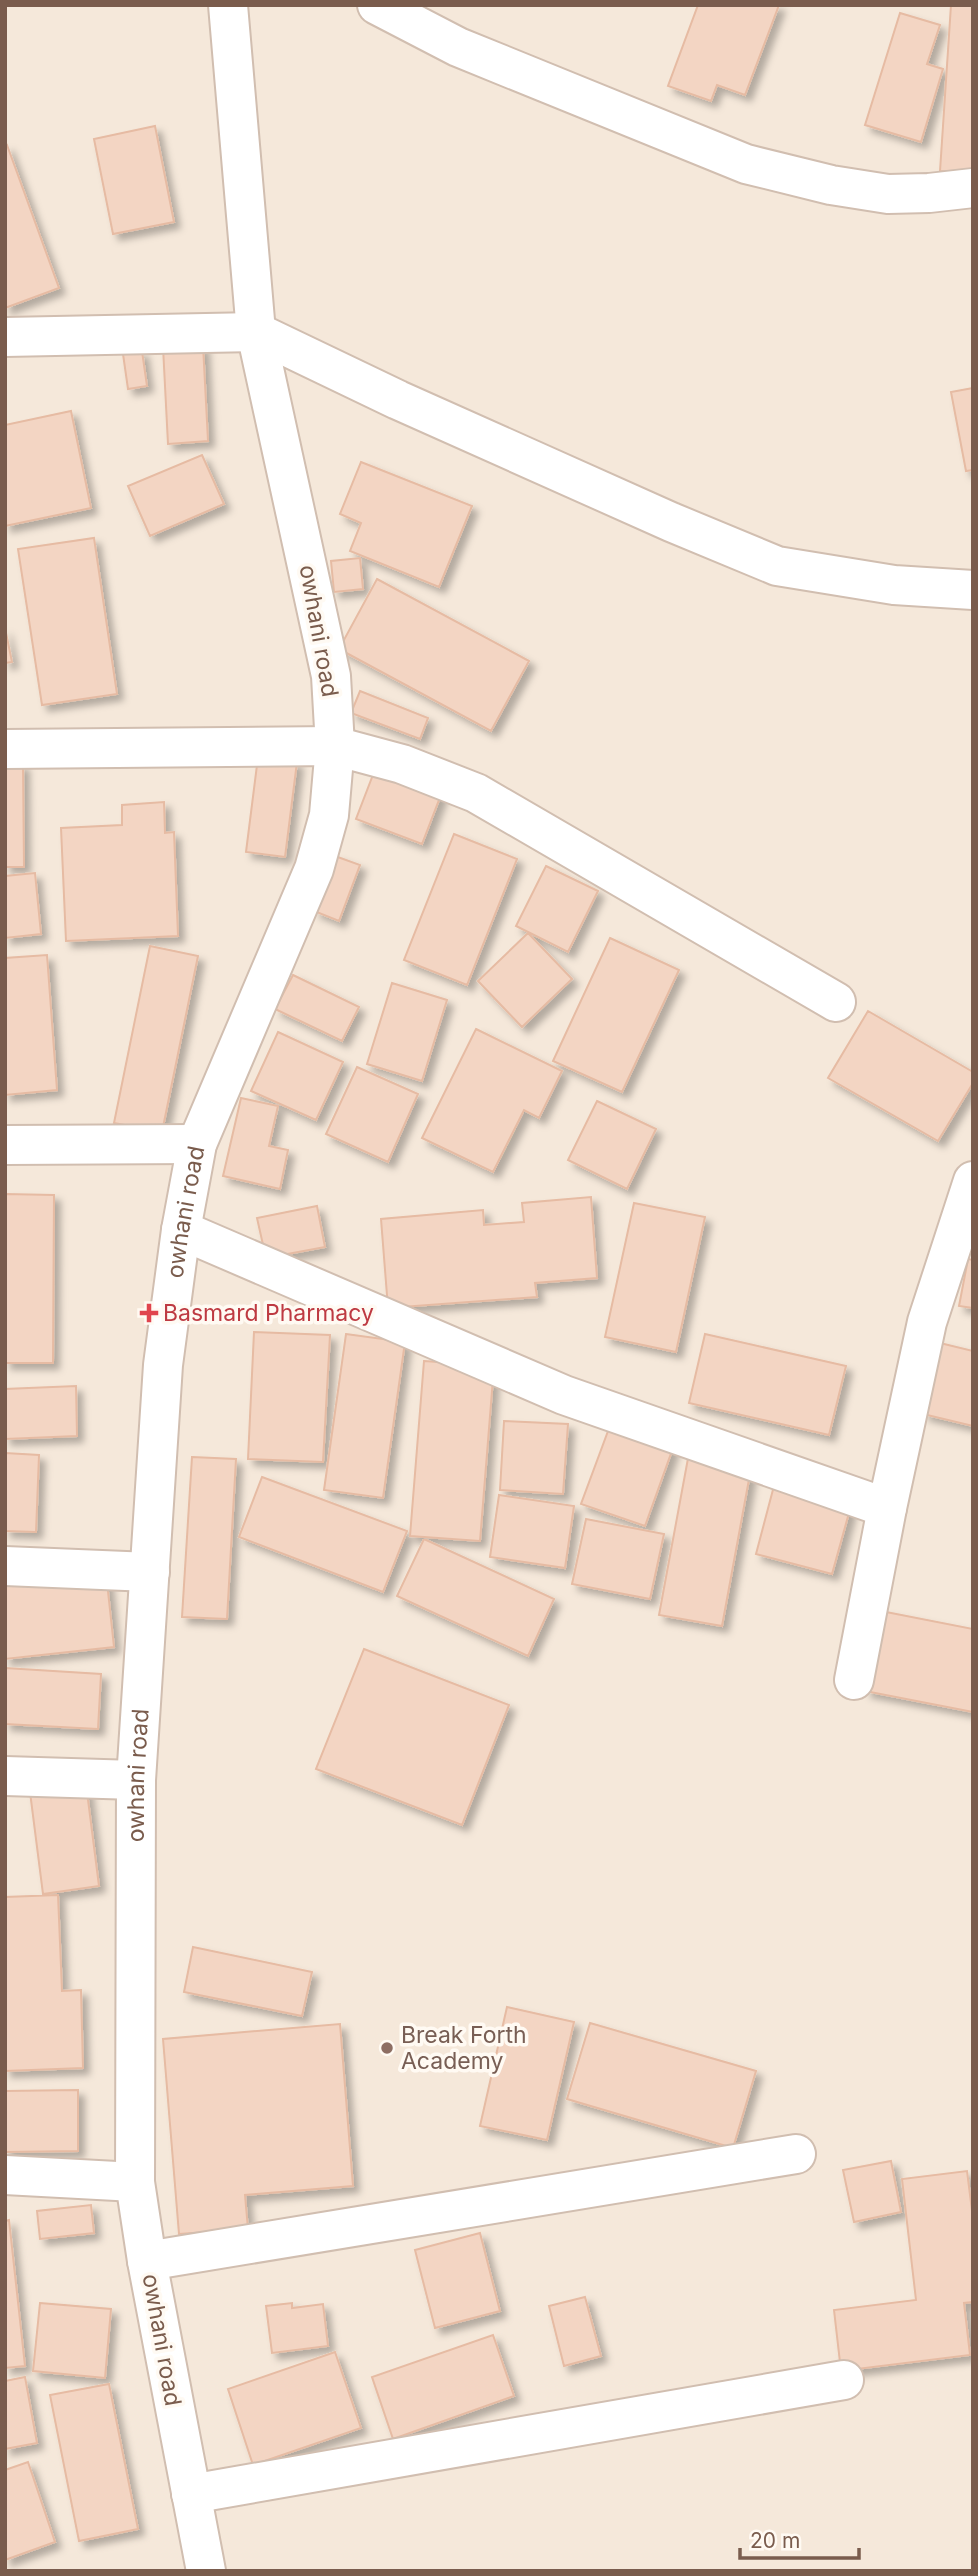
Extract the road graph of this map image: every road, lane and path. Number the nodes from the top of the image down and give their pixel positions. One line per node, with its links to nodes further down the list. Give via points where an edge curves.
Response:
1 (228, 5): 4 (street, owhani road)
2 (377, 5): 3 (street, via 458,47 746,164 888,194)
3 (973, 188)
4 (256, 332): 5 (street); 6 (street, via 398,400 777,566 894,585); 7 (street, owhani road, via 331,676)
5 (5, 337)
6 (973, 590)
7 (335, 746): 8 (street); 9 (street, via 402,764 476,793); 10 (street, owhani road, via 329,814 314,869)
8 (5, 749)
9 (836, 1002)
10 (197, 1144): 11 (street); 13 (street, owhani road)
11 (5, 1145)
12 (973, 1181): 14 (street, via 927,1322)
13 (181, 1230): 14 (street, via 564,1395); 16 (street, owhani road, via 163,1364)
14 (887, 1508): 17 (street)
15 (5, 1566): 16 (street)
16 (150, 1572): 19 (street, owhani road)
17 (854, 1680)
18 (5, 1776): 19 (street)
19 (136, 1780): 22 (street, owhani road)
20 (796, 2154): 23 (street)
21 (5, 2175): 22 (street)
22 (135, 2182): 23 (street, owhani road)
23 (147, 2261): 25 (street, owhani road)
24 (844, 2380): 25 (street)
25 (191, 2494): 26 (street, owhani road)
26 (206, 2571)

